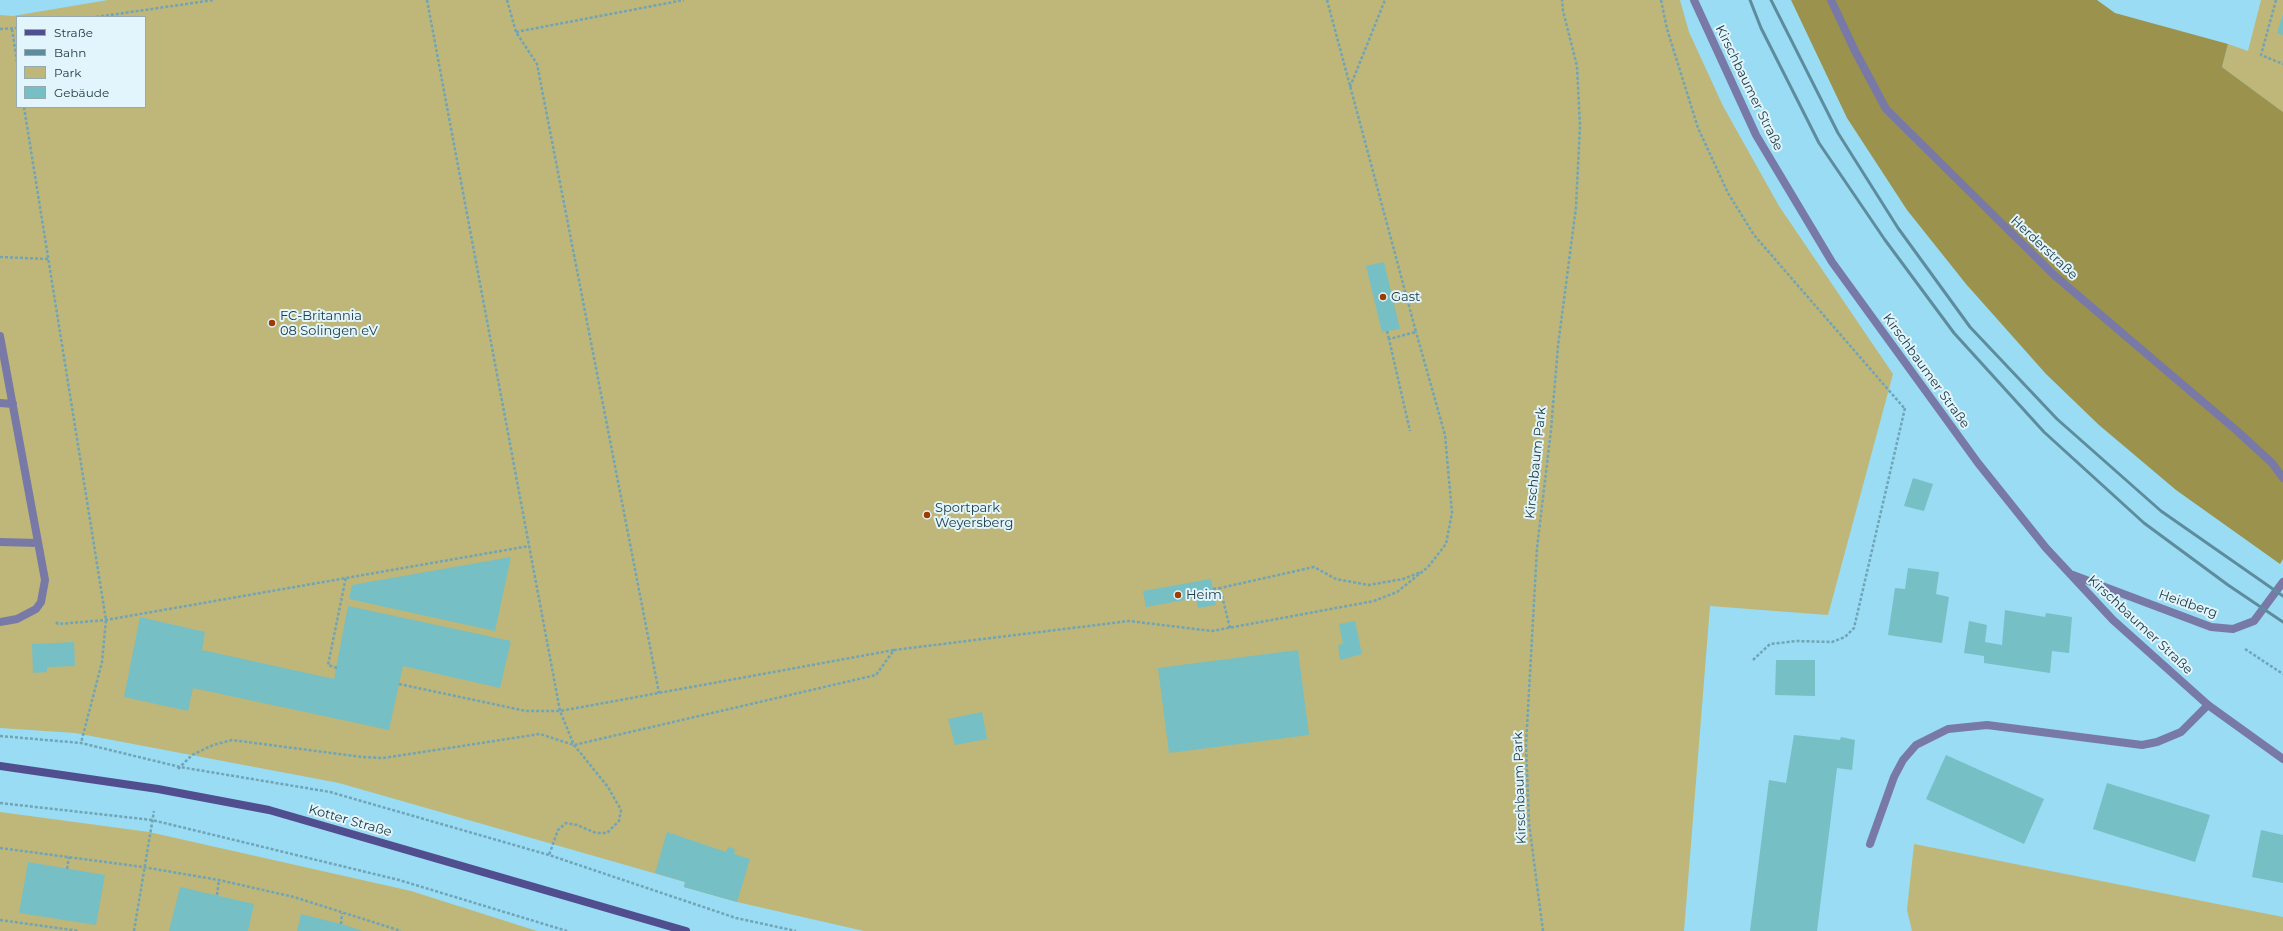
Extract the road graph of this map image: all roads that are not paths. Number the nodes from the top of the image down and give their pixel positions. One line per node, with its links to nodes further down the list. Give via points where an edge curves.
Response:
1 (1694, 0): 9 (street, Kirschbaumer Straße, via 1756,135 1832,262 1978,463)
2 (1832, 0): 6 (street, Herderstraße, via 1855,51 1886,109 2054,275 2236,430 2272,462)
3 (0, 336): 5 (street)
4 (0, 403): 5 (street)
5 (13, 404): 8 (street)
6 (2283, 478)
7 (0, 542): 8 (street)
8 (38, 543): 11 (street, via 45,580 42,602 29,614)
9 (2070, 574): 10 (street, Heidberg, via 2211,627 2233,629 2254,621); 12 (street, Kirschbaumer Straße, via 2113,620)
10 (2283, 582)
11 (0, 622)
12 (2208, 705): 13 (street, Kirschbaumer Straße); 15 (street, via 2181,732 2142,745 1987,726 1948,729 1916,744 1903,760 1894,777)
13 (2283, 759)
14 (0, 766): 16 (street, Kotter Straße, via 158,789 269,810)
15 (1870, 844)
16 (686, 931)

